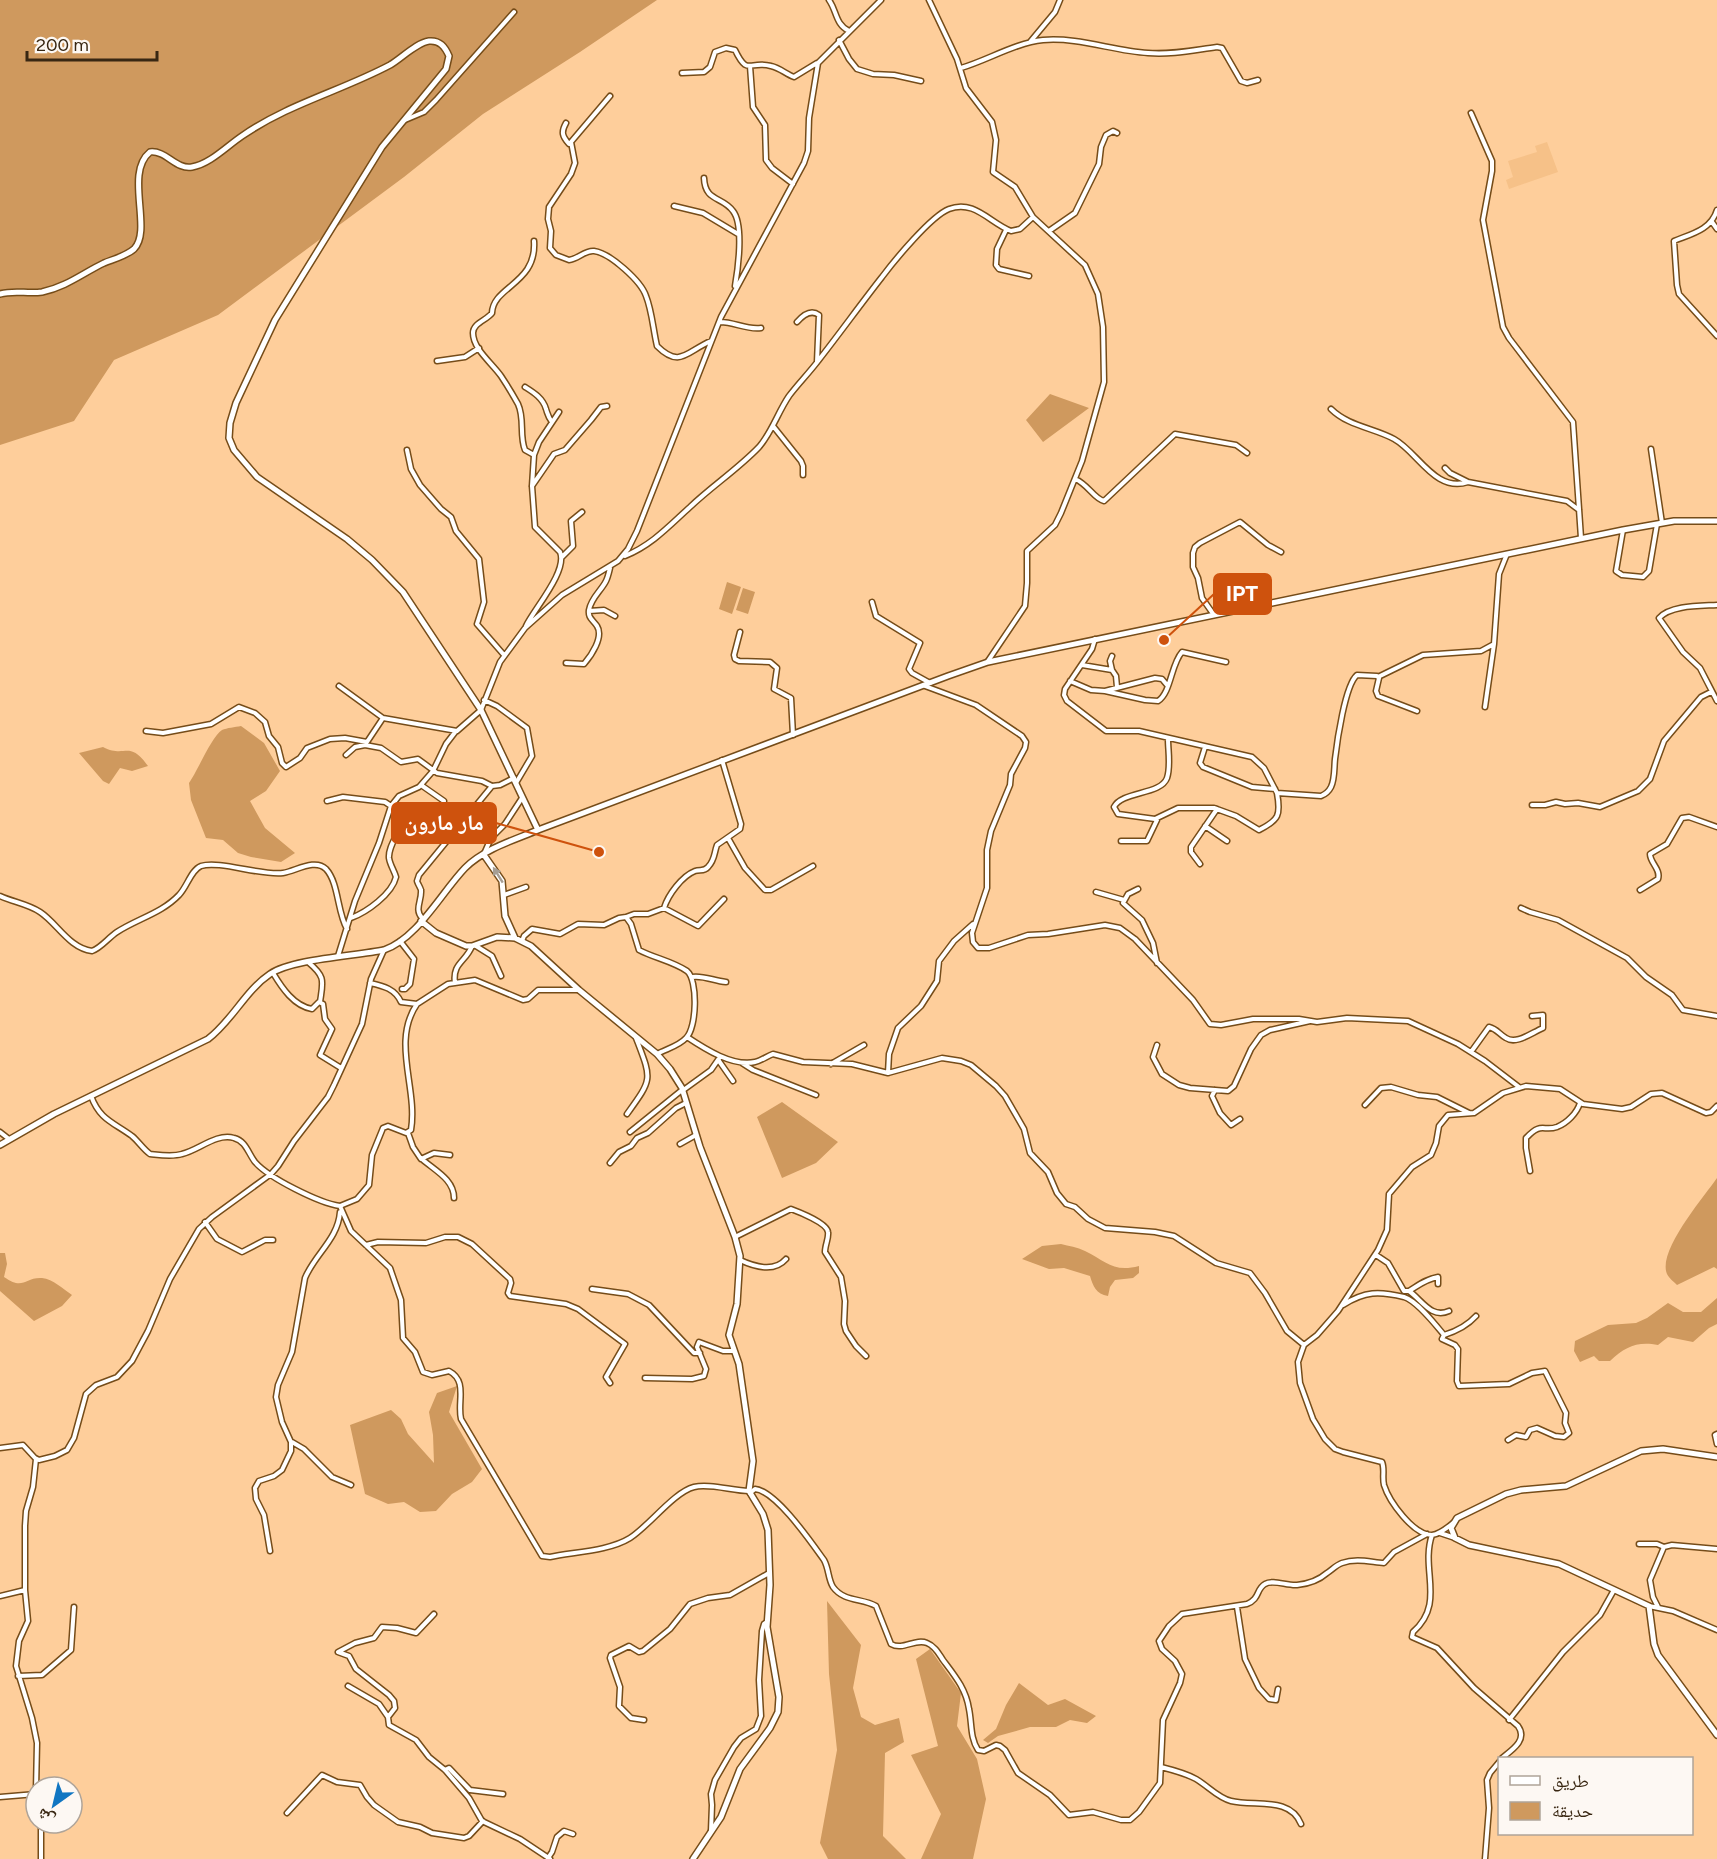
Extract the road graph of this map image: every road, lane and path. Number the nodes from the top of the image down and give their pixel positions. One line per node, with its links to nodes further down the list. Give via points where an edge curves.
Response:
1 (829, 0): 6 (street, via 839,24)
2 (881, 0): 6 (street)
3 (929, 0): 11 (street)
4 (1060, 0): 8 (street)
5 (514, 12): 17 (street, via 427,109)
6 (849, 31): 7 (street)
7 (840, 40): 9 (street); 14 (street, via 857,69)
8 (1030, 43): 11 (street); 13 (street, via 1065,40 1147,53 1222,48 1240,81)
9 (818, 63): 10 (street, via 794,77 773,66); 22 (street, via 808,151)
10 (750, 66): 12 (street, via 741,63 735,50 726,48 715,52 704,72); 22 (street, via 753,107 765,125 766,160)
11 (961, 68): 25 (street, via 966,88 995,131 993,172 1015,187)
12 (682, 73)
13 (1258, 80)
14 (921, 81)
15 (610, 96): 20 (street)
16 (1471, 113): 58 (street, via 1492,163 1483,220 1503,327 1573,422)
17 (405, 120): 34 (street, via 449,63 446,49 438,42 426,42 389,65 284,110 197,165 187,168 160,153 150,152 142,165 138,196 141,232 132,251 62,286 39,292); 96 (street, via 382,147 275,320 236,403 229,438 238,456 257,477 347,539 393,580)
18 (566, 123): 20 (street, via 562,132)
19 (1117, 133): 29 (street, via 1106,135 1099,164 1075,213)
20 (570, 145): 39 (street, via 574,167 548,212 553,251 568,260 590,251 614,259 644,290 657,346 673,358)
21 (704, 178): 30 (street, via 704,187 711,197 736,214)
22 (793, 184): 33 (street)
23 (674, 206): 30 (street, via 703,213)
24 (1717, 210): 26 (street)
25 (1032, 217): 28 (street, via 1016,231); 29 (street)
26 (1712, 222): 27 (street); 38 (street, via 1674,241 1679,294)
27 (1717, 229)
28 (1006, 230): 32 (street, via 997,249 996,265); 42 (street, via 976,210 945,211 893,263)
29 (1049, 231): 55 (street, via 1085,265 1098,294 1103,327 1104,382)
30 (738, 235): 33 (street)
31 (534, 241): 40 (street, via 530,267 496,299 489,317 474,327)
32 (1029, 276)
33 (733, 293): 35 (street)
34 (0, 294)
35 (720, 322): 37 (street, via 749,329); 39 (street)
36 (797, 322): 42 (street, via 807,313 819,315)
37 (761, 327)
38 (1717, 336)
39 (712, 341): 66 (street)
40 (479, 348): 41 (street, via 465,357); 52 (street, via 518,405 523,445)
41 (437, 361)
42 (817, 363): 48 (street, via 791,393)
43 (525, 387): 47 (street, via 538,396)
44 (607, 406): 57 (street, via 601,406 565,450 554,454)
45 (1331, 409): 56 (street, via 1399,442 1446,481)
46 (559, 412): 47 (street)
47 (552, 422): 52 (street)
48 (773, 426): 54 (street, via 801,461); 66 (street, via 758,447 665,532)
49 (1651, 449): 61 (street)
50 (407, 450): 78 (street, via 420,485 451,517 456,531 479,559 484,602 477,624)
51 (1247, 453): 55 (street, via 1236,446 1175,434 1104,501)
52 (534, 455): 57 (street)
53 (1445, 468): 56 (street)
54 (802, 475)
55 (1075, 479): 80 (street, via 1055,525 1027,551 1025,606)
56 (1468, 482): 58 (street, via 1567,501)
57 (532, 486): 67 (street, via 535,527)
58 (1580, 511): 63 (street)
59 (582, 512): 67 (street, via 571,521 573,546)
60 (1717, 521): 61 (street)
61 (1660, 523): 62 (street); 62 (street, via 1649,571 1642,577 1616,571)
62 (1623, 530): 63 (street)
63 (1581, 538): 65 (street)
64 (1281, 552): 72 (street, via 1240,522 1197,545 1193,567 1203,601)
65 (1507, 554): 72 (street); 77 (street, via 1499,574)
66 (624, 556): 68 (street)
67 (562, 557): 74 (street, via 556,576)
68 (610, 567): 71 (street); 74 (street, via 562,595)
69 (872, 602): 87 (street, via 876,616 920,644 909,669)
70 (1717, 605): 92 (street, via 1675,610 1659,618 1702,671)
71 (589, 611): 73 (street, via 604,610); 82 (street, via 599,635 594,650 584,664)
72 (1214, 615): 76 (street)
73 (615, 616)
74 (525, 628): 78 (street)
75 (740, 632): 101 (street, via 735,659 770,662 777,668 774,689 791,698)
76 (1095, 639): 80 (street); 83 (street)
77 (1494, 644): 85 (street, via 1481,651 1423,655); 95 (street)
78 (504, 655): 93 (street)
79 (1112, 656): 84 (street)
80 (988, 662): 87 (street)
81 (1226, 662): 89 (street, via 1182,652)
82 (566, 663)
83 (1082, 665): 84 (street); 86 (street)
84 (1112, 670): 90 (street)
85 (1378, 677): 97 (street, via 1378,696); 110 (street, via 1360,674 1353,679 1340,726 1334,778 1328,791 1318,796)
86 (1070, 681): 91 (street, via 1090,690); 102 (street, via 1064,692 1066,700 1102,729 1135,730)
87 (927, 684): 101 (street); 141 (street, via 976,705 1026,742 992,831 987,850 987,888)
88 (339, 686): 98 (street)
89 (1167, 686): 90 (street, via 1155,678); 91 (street, via 1158,701)
90 (1117, 687): 91 (street)
91 (1105, 691)
92 (1711, 692): 94 (street); 113 (street, via 1701,697 1664,741 1650,779 1638,791 1600,807 1556,802)
93 (484, 700): 96 (street); 107 (street, via 527,728 532,756)
94 (1717, 701)
95 (1485, 707)
96 (481, 710): 100 (street); 107 (street)
97 (1417, 711)
98 (383, 718): 99 (street, via 367,742 330,739 307,748 286,767 265,722 239,707 211,724 162,733); 100 (street)
99 (146, 731)
100 (457, 731): 106 (street)
101 (793, 735): 105 (street)
102 (1168, 739): 103 (street); 116 (street, via 1168,773 1164,783 1120,800 1114,807 1122,815)
103 (1205, 747): 110 (street, via 1252,757 1264,768); 110 (street, via 1200,763 1203,767 1248,786)
104 (346, 754): 106 (street, via 361,745 375,746 401,762 418,759)
105 (722, 759): 121 (street); 122 (street, via 741,824)
106 (433, 771): 108 (street); 109 (street)
107 (515, 781): 109 (street); 111 (street)
108 (421, 785): 114 (street, via 399,796); 118 (street, via 444,801 443,807)
109 (492, 786): 118 (street)
110 (1276, 791): 115 (street, via 1277,817 1259,830)
111 (522, 798): 121 (street); 125 (street, via 491,838)
112 (327, 801): 114 (street, via 343,797)
113 (1532, 805)
114 (391, 806): 139 (street)
115 (1217, 809): 116 (street, via 1181,807); 119 (street)
116 (1157, 819): 123 (street, via 1147,841)
117 (402, 821): 139 (street, via 390,852 389,861 396,877 392,888)
118 (463, 823): 140 (street, via 419,875 418,909)
119 (1205, 826): 124 (street); 126 (street, via 1191,849)
120 (1717, 827): 130 (street, via 1682,818 1666,843 1650,854 1658,879)
121 (538, 830): 125 (street)
122 (728, 838): 127 (street, via 745,868 765,890); 136 (street, via 717,845 709,867 685,878)
123 (1121, 841)
124 (1227, 841)
125 (484, 855): 132 (street, one-way to 125, via 501,878); 140 (street, via 465,869)
126 (1200, 864)
127 (813, 866)
128 (526, 887): 132 (street)
129 (1138, 889): 135 (street)
130 (1640, 890)
131 (1096, 892): 135 (street)
132 (504, 895): 143 (street, via 506,921)
133 (0, 896): 142 (street, via 39,911 62,934 92,951 117,932 164,908 200,866 277,873 314,864 330,875)
134 (724, 899): 136 (street, via 698,926)
135 (1124, 900): 150 (street, via 1142,920)
136 (664, 908): 138 (street)
137 (1521, 908): 162 (street, via 1553,917 1627,958 1672,995 1683,1010)
138 (626, 917): 145 (street, via 604,925 578,924 560,934 532,929); 153 (street, via 639,950)
139 (350, 919): 142 (street)
140 (422, 920): 144 (street); 146 (street, via 446,938)
141 (974, 923): 150 (street, via 973,942 983,949 1028,935 1109,925 1130,935); 174 (street, via 954,940 938,965 936,983 919,1008 897,1028)
142 (346, 929): 148 (street)
143 (515, 938): 145 (street); 146 (street, via 497,937)
144 (400, 941): 147 (street); 157 (street, via 414,959 410,984)
145 (522, 941): 158 (street)
146 (473, 946): 152 (street, via 492,956); 156 (street, via 455,969)
147 (384, 950): 148 (street); 155 (street)
148 (338, 958): 149 (street)
149 (309, 962): 151 (street); 159 (street, via 324,980)
150 (1157, 964): 163 (street, via 1212,1025 1253,1019)
151 (273, 973): 159 (street, via 287,994 302,1005 312,1009); 179 (street, via 208,1039)
152 (501, 976)
153 (692, 976): 154 (street); 165 (street, via 695,1003)
154 (726, 982)
155 (370, 983): 160 (street, via 390,989 403,1003); 173 (street, via 362,1024)
156 (455, 983): 158 (street, via 475,980 522,1000 538,990); 160 (street)
157 (402, 989)
158 (579, 990): 164 (street)
159 (320, 1002): 173 (street, via 332,1029 320,1055)
160 (417, 1004): 192 (street, via 409,1020 405,1061 412,1102)
161 (1532, 1016): 168 (street, via 1543,1016 1543,1028 1510,1041 1489,1027)
162 (1717, 1016)
163 (1311, 1021): 168 (street, via 1403,1020); 177 (street, via 1264,1033 1254,1044 1234,1086 1226,1092)
164 (635, 1035): 169 (street); 187 (street, via 649,1079)
165 (687, 1037): 169 (street); 170 (street)
166 (864, 1045): 172 (street)
167 (1156, 1045): 177 (street, via 1153,1057 1166,1078 1186,1088)
168 (1471, 1052): 176 (street)
169 (657, 1054): 178 (street)
170 (719, 1059): 171 (street); 175 (street); 178 (street, via 711,1070)
171 (742, 1062): 172 (street, via 756,1062 773,1054); 180 (street)
172 (830, 1064): 174 (street, via 859,1065)
173 (341, 1068): 201 (street, via 328,1097)
174 (888, 1073): 218 (street, via 942,1058 976,1068 1008,1101 1024,1129 1028,1150 1048,1172 1066,1204 1105,1228 1174,1236 1216,1263 1250,1273 1287,1331)
175 (733, 1080)
176 (1519, 1087): 182 (street, via 1560,1089); 185 (street)
177 (1215, 1090): 189 (street, via 1212,1096 1227,1121 1232,1125)
178 (682, 1091): 181 (street); 191 (street)
179 (90, 1095): 194 (street); 201 (street, via 103,1117 150,1154 182,1154 219,1138 232,1137 243,1143 254,1161)
180 (816, 1095)
181 (686, 1103): 193 (street); 199 (street, via 619,1152)
182 (1580, 1103): 186 (street, via 1622,1108 1662,1093); 200 (street, via 1567,1121 1555,1128 1533,1130 1526,1138)
183 (1365, 1105): 185 (street, via 1381,1088 1391,1087 1437,1097)
184 (1717, 1106): 186 (street)
185 (1470, 1113): 208 (street, via 1453,1113 1443,1119 1431,1155 1412,1167 1392,1189 1387,1230)
186 (1709, 1113): 188 (street)
187 (627, 1114)
188 (1717, 1117)
189 (1240, 1119)
190 (0, 1132): 194 (street)
191 (630, 1132)
192 (408, 1133): 198 (street); 203 (street, via 383,1128 372,1155 369,1185 357,1199)
193 (696, 1135): 195 (street); 205 (street)
194 (9, 1139): 196 (street)
195 (680, 1144)
196 (0, 1145)
197 (450, 1155): 198 (street, via 434,1154)
198 (422, 1160): 202 (street, via 450,1182)
199 (610, 1163)
200 (1530, 1171)
201 (271, 1174): 203 (street, via 306,1195); 204 (street)
202 (454, 1198)
203 (340, 1207): 207 (street, via 348,1226); 226 (street, via 337,1229 304,1281 292,1352 277,1392 278,1407)
204 (205, 1222): 206 (street, via 217,1239 242,1252); 230 (street, via 170,1279 132,1361 117,1377 86,1394 67,1450)
205 (735, 1237): 210 (street); 221 (street, via 790,1209 826,1227 825,1252 840,1275 845,1296 845,1329)
206 (273, 1240)
207 (365, 1245): 223 (street, via 426,1243 451,1236 466,1240 510,1279 510,1296 578,1309 625,1344 606,1377); 232 (street, via 386,1262 392,1274 400,1300 403,1338 415,1352 423,1372 432,1375 449,1371 458,1377 461,1419 542,1556 604,1548 625,1541 694,1487)
208 (1375, 1254): 213 (street, via 1388,1263 1404,1291); 214 (street)
209 (786, 1259): 210 (street, via 767,1268)
210 (740, 1260): 219 (street, via 736,1309 729,1332)
211 (1438, 1284): 213 (street, via 1438,1277 1431,1278)
212 (592, 1289): 220 (street, via 628,1294 649,1305 694,1353)
213 (1409, 1292): 215 (street, via 1434,1313)
214 (1341, 1306): 217 (street, via 1370,1293 1410,1299); 218 (street)
215 (1449, 1311)
216 (1476, 1316): 217 (street, via 1455,1332)
217 (1444, 1335): 225 (street, via 1442,1339 1458,1349 1459,1386 1509,1384 1545,1371 1566,1413 1569,1433 1555,1436 1537,1428 1526,1437 1516,1435)
218 (1304, 1345): 235 (street, via 1298,1362 1299,1377 1325,1439 1335,1449 1382,1462 1384,1486 1396,1509)
219 (734, 1350): 220 (street, via 723,1351 700,1342); 232 (street, via 754,1466)
220 (700, 1353): 222 (street, via 706,1369 702,1377)
221 (866, 1356)
222 (645, 1378)
223 (610, 1383)
224 (1717, 1434): 227 (street)
225 (1508, 1440)
226 (291, 1442): 231 (street, via 304,1449 332,1477); 240 (street, via 290,1455 282,1470 259,1480 255,1488)
227 (1717, 1444)
228 (0, 1448): 230 (street, via 23,1445)
229 (1717, 1457): 233 (street, via 1663,1449 1641,1451 1566,1486 1506,1494)
230 (36, 1459): 242 (street, via 25,1522)
231 (351, 1485)
232 (749, 1492): 241 (street, via 767,1522); 261 (street, via 760,1489 777,1501 824,1560 832,1585 842,1595 876,1606 891,1644 899,1647 921,1642 934,1648 963,1688 978,1750 1000,1746 1018,1773 1050,1795 1066,1813 1074,1816 1093,1812 1121,1820 1133,1819 1161,1780)
233 (1453, 1523): 234 (street); 236 (street)
234 (1439, 1533): 235 (street); 236 (street)
235 (1429, 1534): 247 (street, via 1394,1552 1384,1563 1351,1561 1340,1563 1305,1584 1269,1583 1260,1588 1254,1601); 257 (street, via 1429,1611 1413,1637 1437,1648)
236 (1455, 1538): 243 (street, via 1469,1545 1559,1564)
237 (1639, 1544): 238 (street)
238 (1664, 1547): 239 (street); 248 (street, via 1650,1580)
239 (1717, 1550)
240 (270, 1551)
241 (770, 1572): 250 (street); 256 (street, via 730,1595 690,1604 670,1629 642,1651 629,1646 611,1655 620,1687 621,1709 631,1718)
242 (25, 1590): 244 (street); 252 (street, via 28,1621 18,1649)
243 (1614, 1590): 245 (street); 257 (street, via 1600,1615 1563,1652)
244 (0, 1596)
245 (1650, 1606): 248 (street); 258 (street, via 1658,1655)
246 (74, 1607): 252 (street, via 71,1650 42,1675)
247 (1237, 1607): 254 (street, via 1245,1659 1258,1688 1269,1700 1276,1700); 261 (street, via 1182,1614 1160,1638 1160,1646 1182,1674 1164,1715)
248 (1658, 1607): 251 (street)
249 (434, 1614): 255 (street, via 416,1633 382,1626 374,1638 338,1652 349,1656 357,1670 392,1699 395,1708)
250 (767, 1621): 271 (street, via 778,1712 740,1769); 271 (street, via 762,1631 759,1670 760,1721 734,1747 715,1780)
251 (1717, 1630)
252 (18, 1676): 263 (street, via 37,1743)
253 (348, 1686): 255 (street, via 376,1701)
254 (1278, 1689)
255 (388, 1717): 262 (street, via 389,1725 416,1740)
256 (644, 1720)
257 (1509, 1720): 259 (street, via 1522,1735)
258 (1717, 1735)
259 (1504, 1757)
260 (1498, 1764): 276 (street, via 1487,1780)
261 (1161, 1767): 269 (street, via 1197,1780 1228,1801 1281,1805 1298,1815)
262 (445, 1770): 265 (street, via 449,1768 471,1790); 268 (street)
263 (36, 1775)
264 (24, 1794): 266 (street)
265 (503, 1794)
266 (0, 1797)
267 (287, 1813): 268 (street, via 322,1775 360,1785 367,1797 404,1825 464,1838)
268 (483, 1821): 273 (street, via 507,1831)
269 (1301, 1824)
270 (573, 1834): 273 (street, via 566,1831 558,1835)
271 (711, 1834): 275 (street)
272 (41, 1835): 274 (street)
273 (549, 1858)
274 (41, 1859)
275 (693, 1859)
276 (1485, 1859)

